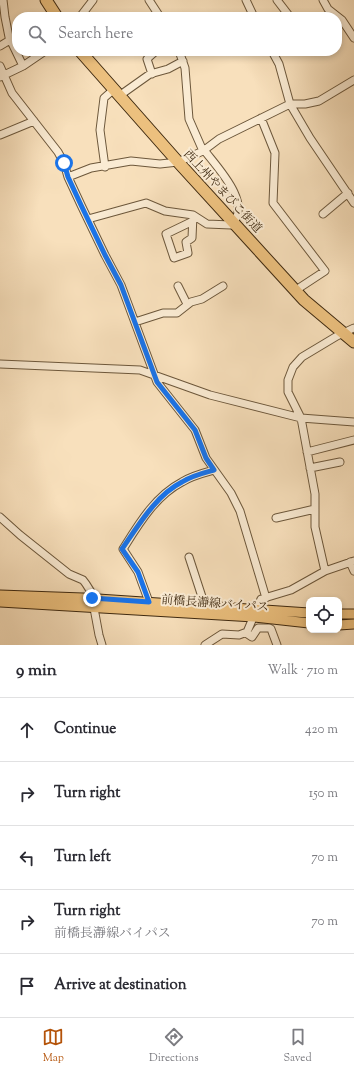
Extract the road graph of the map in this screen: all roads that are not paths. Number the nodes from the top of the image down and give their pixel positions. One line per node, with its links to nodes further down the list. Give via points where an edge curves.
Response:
1 (3, 0): 14 (street)
2 (46, 0): 8 (highway)
3 (93, 0): 9 (street)
4 (149, 0): 10 (street)
5 (246, 0): 11 (street)
6 (277, 0): 12 (street)
7 (323, 0): 13 (street)
8 (54, 12)
9 (84, 12)
10 (157, 12)
11 (252, 12)
12 (286, 12)
13 (332, 12)
14 (2, 16): 17 (street)
15 (342, 20): 16 (street)
16 (354, 38)
17 (10, 40): 18 (street); 19 (street)
18 (12, 44)
19 (0, 46)
20 (18, 56): 28 (street)
21 (38, 56): 28 (street)
22 (84, 56): 32 (highway, 西上州やまびこ街道)
23 (150, 56): 29 (street, via 147,59)
24 (181, 56): 26 (street)
25 (275, 56): 33 (street)
26 (183, 61): 29 (street); 37 (street, via 189,119)
27 (0, 66): 30 (street)
28 (23, 66): 30 (street)
29 (152, 74): 32 (street)
30 (2, 76): 35 (street)
31 (354, 80): 33 (street, via 319,101)
32 (116, 93): 38 (highway, 西上州やまびこ街道); 39 (street, via 104,98 100,130)
33 (290, 104): 34 (street); 41 (street)
34 (261, 118): 37 (street); 49 (street, via 275,152 273,203 325,271)
35 (34, 122): 36 (street); 40 (street, via 58,152)
36 (0, 135)
37 (203, 150): 38 (street); 46 (street, via 235,192 239,207 238,217)
38 (178, 162): 39 (street, via 160,164 131,161); 46 (highway, 西上州やまびこ街道)
39 (105, 167): 40 (street, via 91,168)
40 (68, 177): 45 (street)
41 (348, 193): 42 (street); 43 (street)
42 (354, 203)
43 (322, 214)
44 (193, 218): 44 (street, via 192,238 186,242 188,253 174,258 166,234); 45 (street, via 146,203); 46 (street, via 208,224)
45 (88, 219): 51 (street, via 121,285)
46 (234, 223): 49 (highway, 西上州やまびこ街道)
47 (178, 286): 50 (street)
48 (222, 286): 50 (street, via 202,299)
49 (296, 290): 53 (highway, 西上州やまびこ街道)
50 (187, 304): 51 (street, via 177,313 163,313)
51 (135, 322): 56 (street)
52 (354, 328): 53 (street)
53 (342, 334): 54 (highway, 西上州やまびこ街道); 57 (street, via 302,357 293,367 288,392)
54 (354, 342)
55 (0, 364): 56 (street, via 140,370)
56 (154, 374): 57 (street, via 210,395); 63 (street, via 157,382 195,430 206,458)
57 (301, 418): 58 (street); 60 (street)
58 (354, 422)
59 (354, 440): 60 (street)
60 (307, 452): 62 (street)
61 (340, 462): 62 (street)
62 (310, 468): 64 (street)
63 (214, 470): 72 (street, via 231,493 240,511); 74 (street, via 182,481 170,490 155,503 122,549 138,572)
64 (315, 508): 66 (street); 70 (street, via 315,527)
65 (0, 517): 75 (street, via 69,574 83,580 91,592)
66 (276, 518)
67 (189, 558): 76 (street)
68 (352, 561): 69 (street); 70 (street)
69 (354, 571)
70 (325, 572): 72 (street, via 291,590)
71 (0, 595): 75 (main road, 前橋長瀞線バイパス)
72 (266, 598): 78 (street, via 260,600)
73 (0, 602): 75 (main road, 前橋長瀞線バイパス)
74 (149, 602): 75 (main road, 前橋長瀞線バイパス); 76 (main road, 前橋長瀞線バイパス)
75 (92, 603): 78 (main road, 前橋長瀞線バイパス); 85 (street)
76 (205, 606): 78 (main road, 前橋長瀞線バイパス)
77 (306, 613): 78 (main road, 前橋長瀞線バイパス)
78 (256, 614): 81 (main road, 前橋長瀞線バイパス); 84 (street)
79 (342, 614): 80 (main road)
80 (354, 614)
81 (306, 622)
82 (354, 624): 83 (main road)
83 (342, 625)
84 (246, 633): 86 (street, via 222,634); 87 (street, via 252,637 258,628 269,628)
85 (102, 645)
86 (205, 645)
87 (277, 645)

